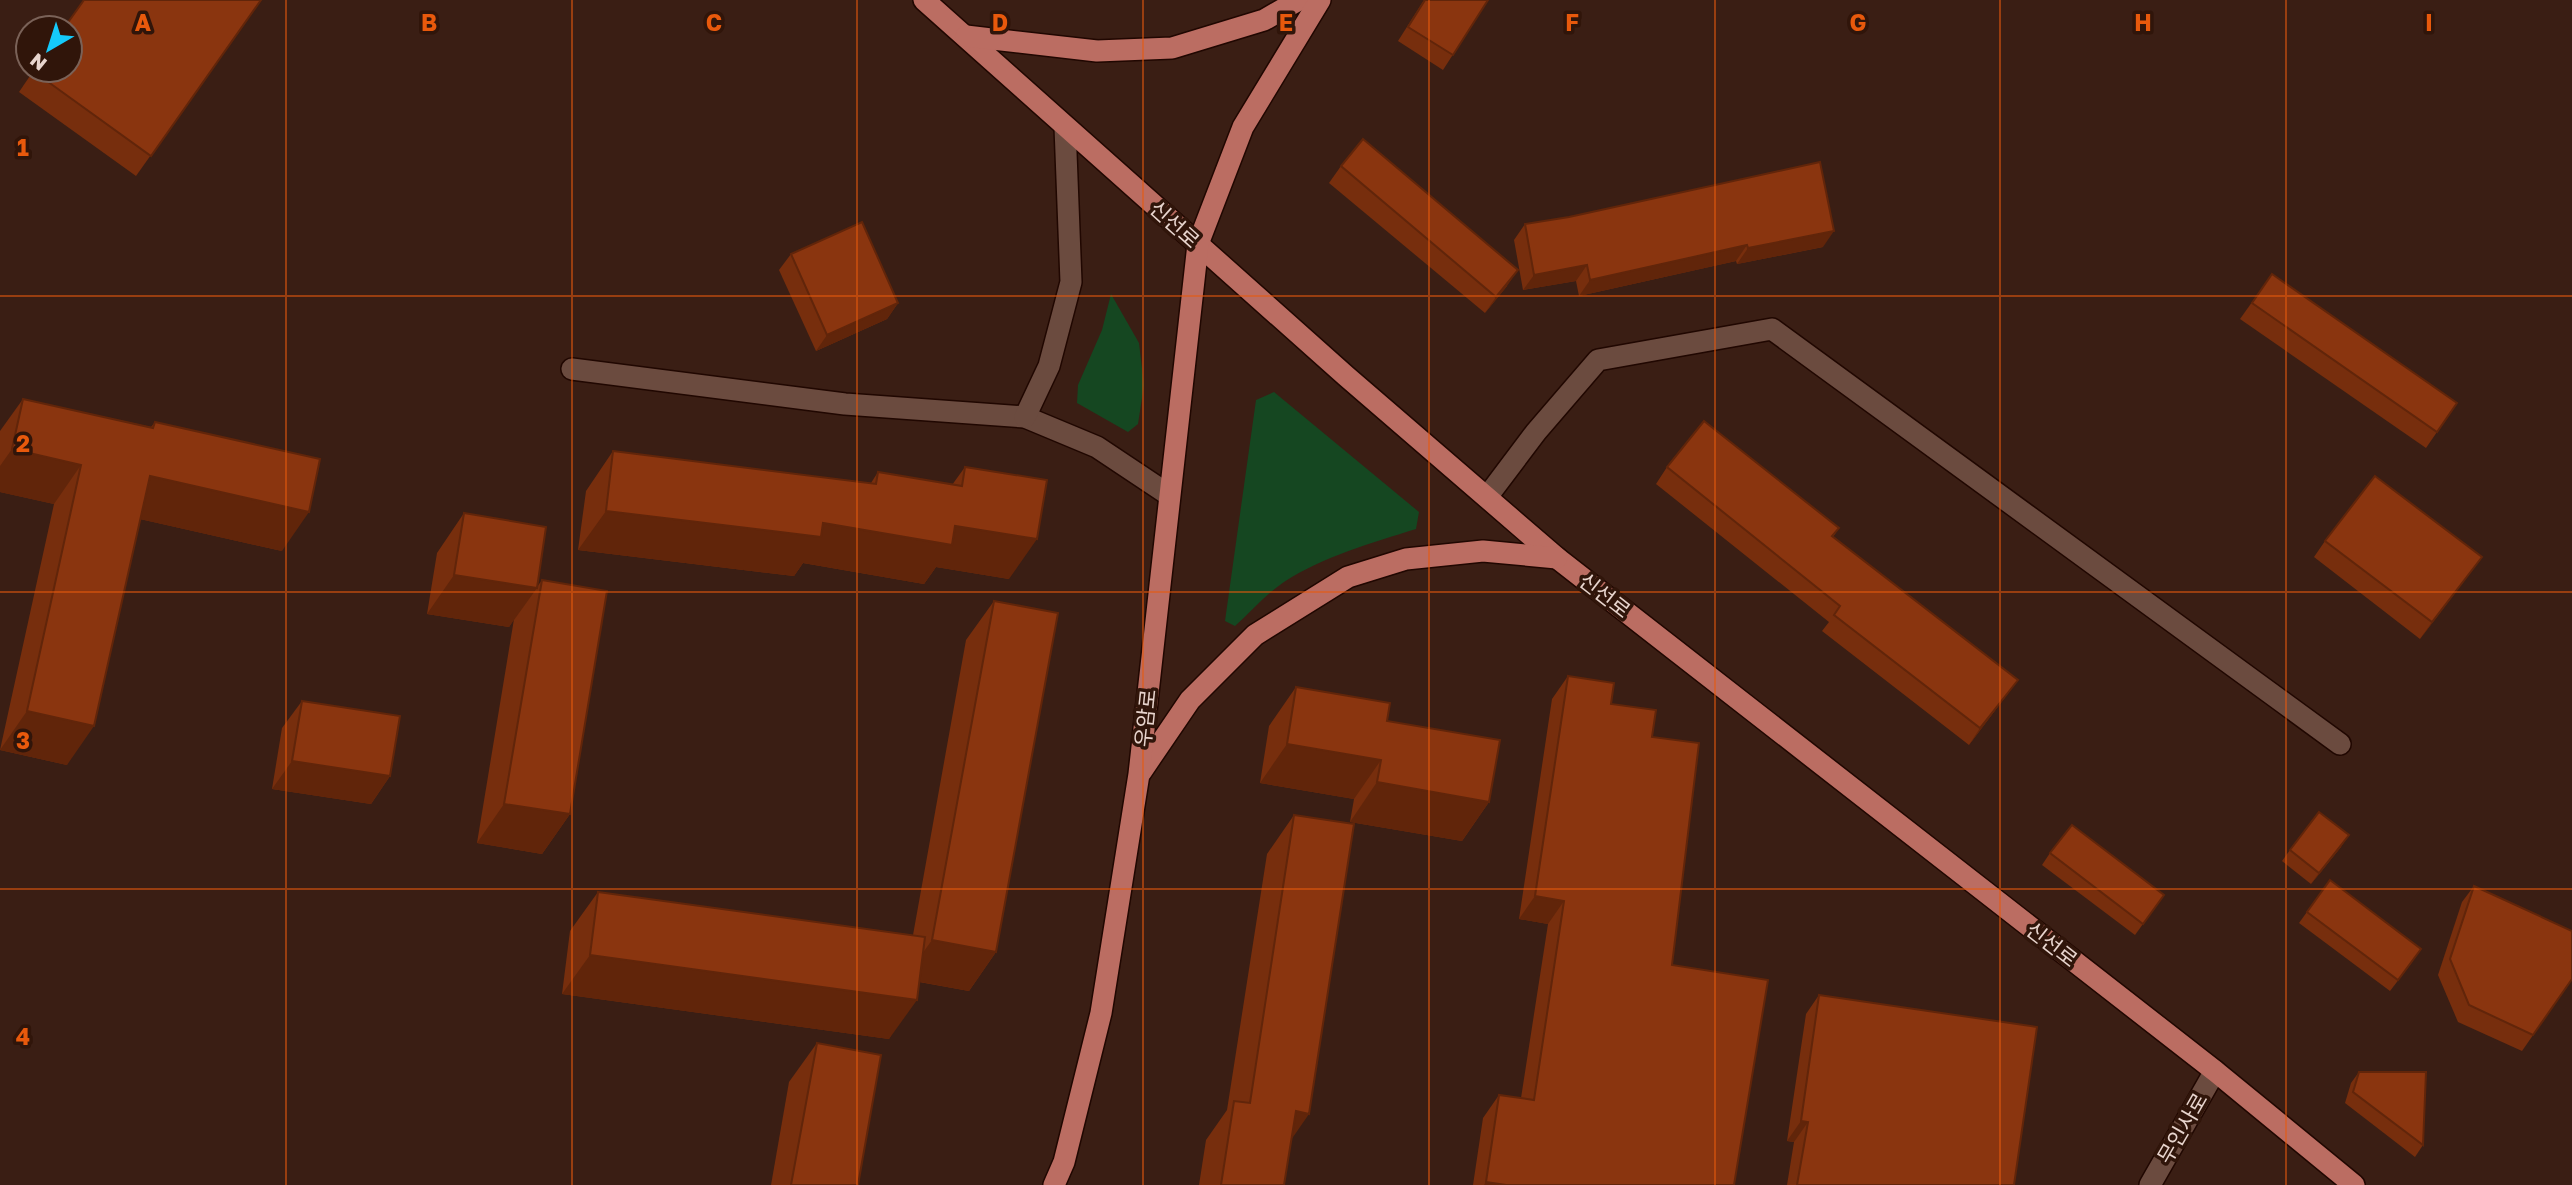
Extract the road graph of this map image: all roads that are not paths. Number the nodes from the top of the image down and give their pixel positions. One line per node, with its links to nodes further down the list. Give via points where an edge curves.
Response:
1 (925, 0): 4 (main road, 신선로)
2 (1299, 0): 4 (main road, via 1264,20 1172,48 1097,51)
3 (1320, 0): 6 (main road, 우암로, via 1243,127)
4 (966, 36): 5 (main road, 신선로)
5 (1065, 127): 6 (main road, 신선로); 8 (street, via 1071,282 1049,366)
6 (1198, 244): 9 (main road, 우암로); 10 (main road, 신선로)
7 (572, 369): 8 (street, via 845,404)
8 (1025, 416): 9 (street, via 1097,447)
9 (1169, 495): 13 (main road, 우암로)
10 (1487, 497): 11 (main road, 신선로); 12 (street, via 1598,360 1772,329)
11 (1557, 558): 13 (main road, via 1483,551 1406,559 1348,577 1255,635 1190,700); 14 (main road, 신선로)
12 (2340, 744)
13 (1139, 774): 15 (main road, 우암로, via 1101,1013 1064,1162)
14 (2215, 1071): 16 (street, 무인사로); 17 (main road, 신선로)
15 (1054, 1185)
16 (2150, 1185)
17 (2352, 1185)

